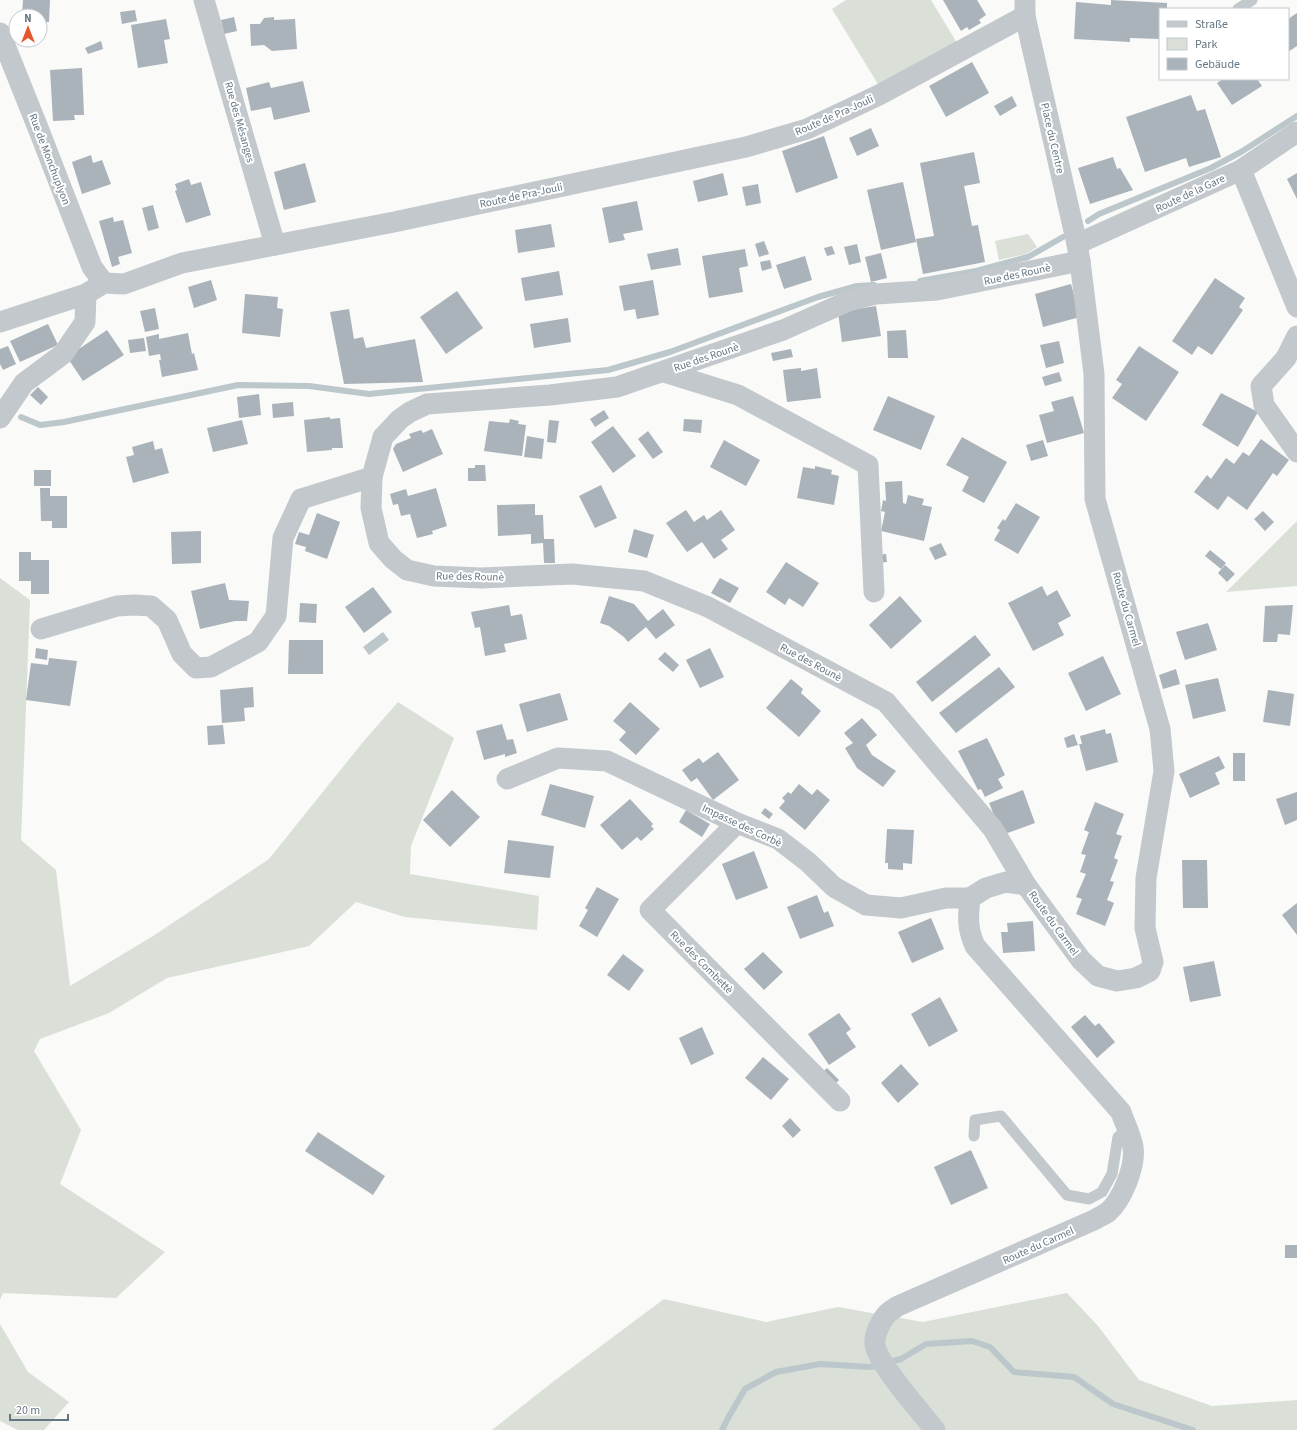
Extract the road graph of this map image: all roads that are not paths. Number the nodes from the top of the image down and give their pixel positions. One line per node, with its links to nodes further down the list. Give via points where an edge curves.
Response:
1 (204, 0): 8 (street, Rue des Mésanges)
2 (1252, 0): 4 (lane)
3 (1025, 8): 8 (street, Route de Pra-Jouli, via 872,98 807,129 746,148); 9 (street, Place du Centre)
4 (1240, 8)
5 (0, 33): 10 (street, Rue de Monchuplyon, via 92,267)
6 (1297, 132): 7 (street, Route de la Gare)
7 (1241, 170): 9 (street, Route de la Gare); 12 (street)
8 (275, 245): 10 (street, Route de Pra-Jouli, via 182,263 124,284)
9 (1079, 253): 15 (street, Rue des Rounè, via 937,290 876,294 851,300 783,330); 23 (street, Route du Carmel, via 1094,374 1095,499 1162,743 1164,771 1146,878 1145,928 1153,962 1150,971 1136,978 1117,981 1098,976 1081,960)
10 (104, 283): 11 (street)
11 (86, 294): 13 (street); 16 (street, via 85,322 63,354 24,383)
12 (1297, 307)
13 (0, 322)
14 (1297, 336): 17 (street, via 1286,358 1261,386 1264,405)
15 (664, 372): 18 (street, Rue des Rounè, via 617,387 550,396 427,404 400,419 383,437); 19 (street, via 738,396 868,464)
16 (0, 418)
17 (1297, 452)
18 (372, 477): 20 (street, via 301,499 283,538 276,616 258,642 211,667 196,668 182,654 166,620 152,606 117,606); 23 (street, Rue des Rounè, via 371,508 379,543 393,559 408,570 434,576 481,578 572,574 644,582 708,607 886,702 993,829)
19 (874, 592)
20 (41, 629)
21 (507, 779): 22 (street, Impasse des Corbè, via 558,758 607,761)
22 (737, 823): 24 (street, Impasse des Corbè, via 778,839 808,862 834,887 866,905 901,908 946,898); 25 (street, Rue des Combettè, via 650,910)
23 (1026, 885): 24 (street, Route du Carmel, via 1006,882 986,888)
24 (970, 898): 26 (street, Route du Carmel, via 969,932 975,946 1121,1112)
25 (840, 1101)
26 (1128, 1129): 27 (lane, via 1118,1137 1112,1174 1102,1192 1089,1199 1067,1195 1001,1116 975,1120); 28 (street, Route du Carmel, via 1133,1148 1131,1166 1124,1192 1108,1211 1094,1220 898,1306 887,1314 874,1342 876,1353)
27 (974, 1136)
28 (935, 1430)

